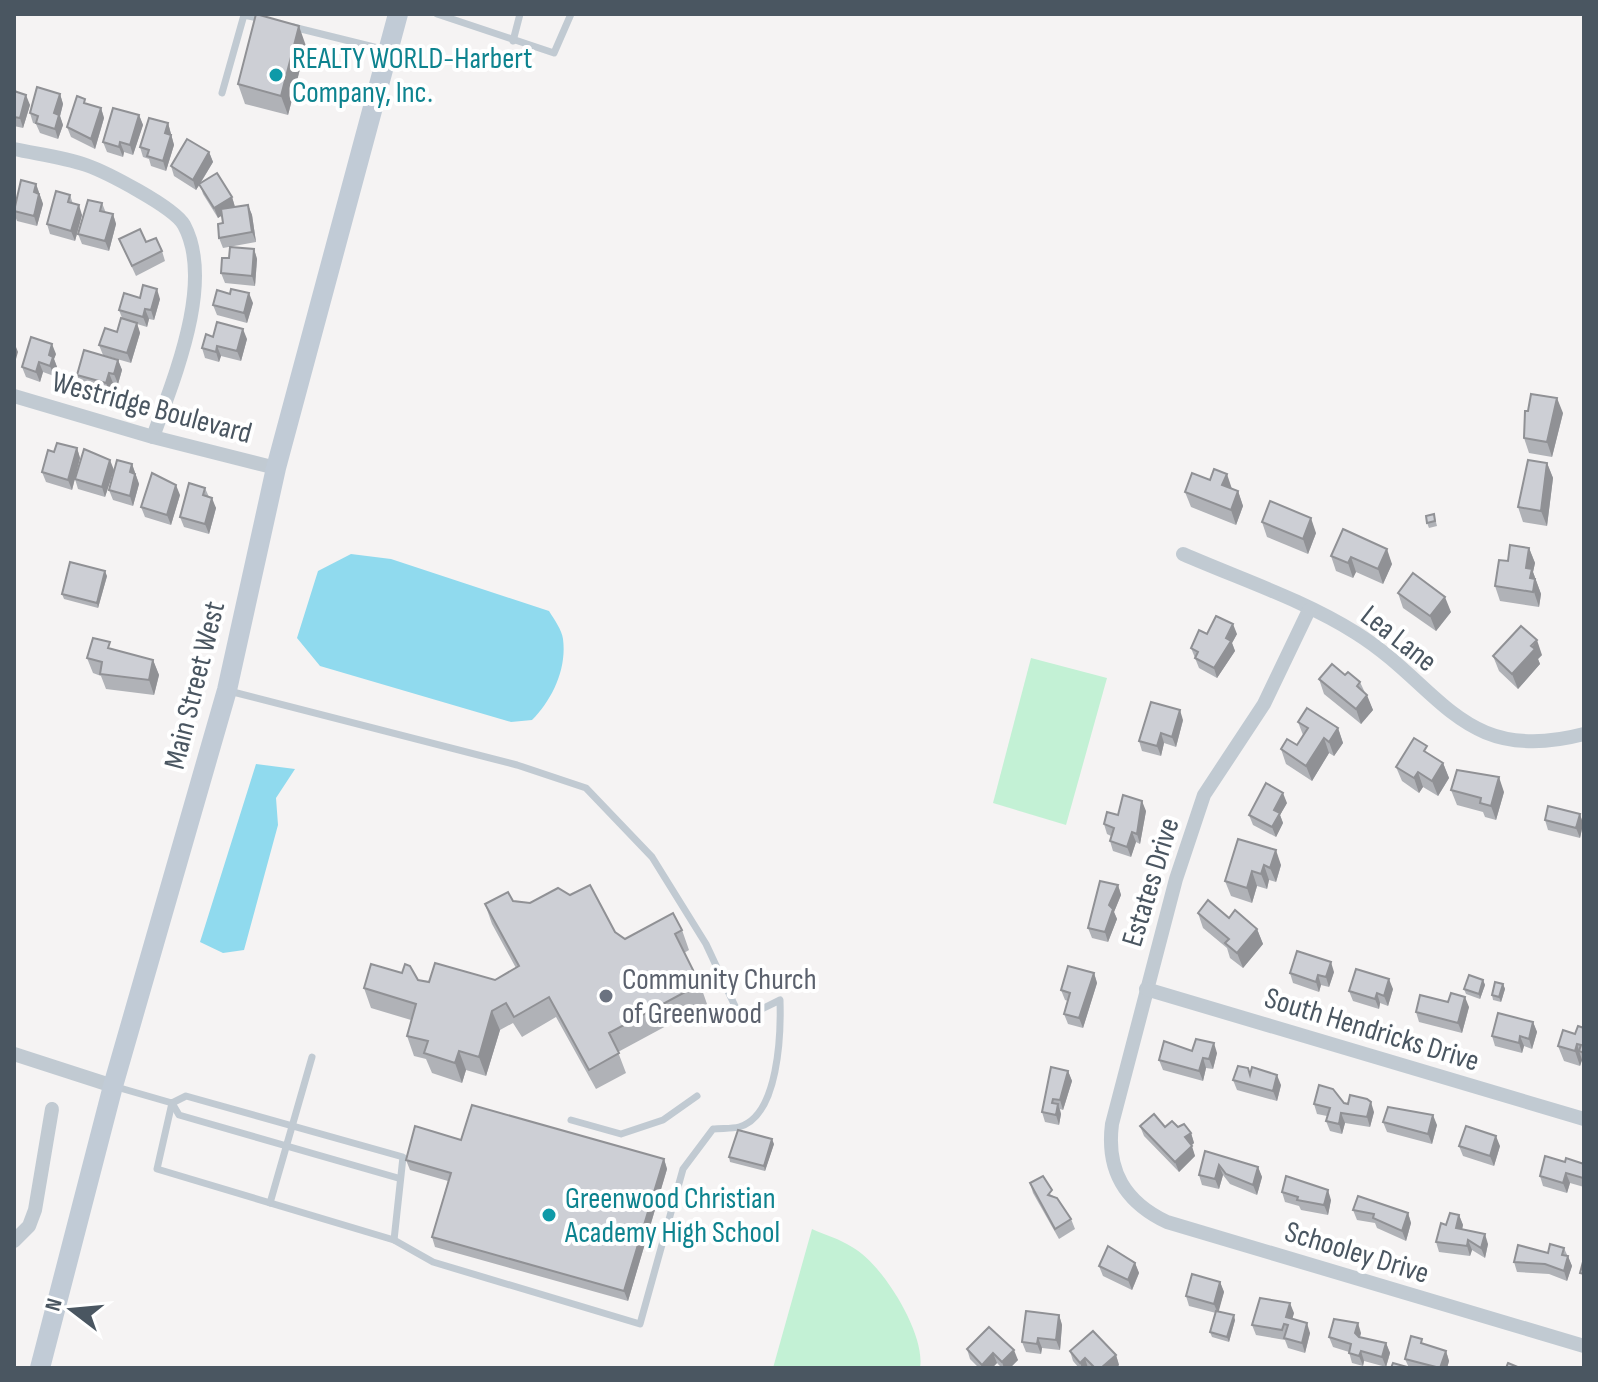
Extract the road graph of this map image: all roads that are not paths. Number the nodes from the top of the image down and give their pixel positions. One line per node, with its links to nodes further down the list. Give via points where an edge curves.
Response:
1 (398, 14): 8 (main road, Main Street West)
2 (437, 14): 7 (lane)
3 (520, 14): 7 (lane)
4 (571, 14): 7 (lane, via 554,53)
5 (275, 22): 9 (lane, via 244,15)
6 (290, 26): 8 (lane)
7 (513, 41)
8 (388, 51): 13 (main road, Main Street West)
9 (222, 93)
10 (14, 149): 12 (street, via 87,165 182,222 194,252 191,306 183,352)
11 (14, 396): 12 (street, Westridge Boulevard)
12 (153, 437): 13 (street, Westridge Boulevard)
13 (276, 468): 16 (main road, Main Street West)
14 (1183, 554): 15 (street, Lea Lane)
15 (1309, 610): 17 (street, Lea Lane, via 1365,639 1475,729 1524,741); 18 (street, Estates Drive, via 1264,704 1204,795)
16 (227, 690): 21 (main road, Main Street West); 32 (lane, via 489,757 586,788 652,857 706,944 741,1019 780,1000 781,1050 760,1114 740,1127 713,1129 683,1169 640,1324 433,1262)
17 (1584, 734)
18 (1146, 989): 25 (street, South Hendricks Drive); 30 (street, Estates Drive, via 1109,1142 1114,1173)
19 (14, 1054): 21 (street)
20 (312, 1057): 27 (lane)
21 (113, 1086): 23 (lane); 35 (main road, Main Street West)
22 (697, 1096): 26 (lane, via 663,1120 621,1134)
23 (172, 1103): 27 (lane, via 186,1096); 28 (lane, via 179,1115); 31 (lane, via 157,1169)
24 (52, 1109): 33 (street, via 35,1210 29,1226)
25 (1584, 1119)
26 (571, 1120)
27 (291, 1126): 28 (lane); 29 (lane, via 403,1157)
28 (285, 1145): 29 (lane); 31 (lane)
29 (398, 1178): 32 (lane)
30 (1124, 1190): 34 (street, Schooley Drive, via 1139,1207 1178,1226)
31 (270, 1203): 32 (lane)
32 (394, 1240)
33 (14, 1241)
34 (1584, 1346)
35 (40, 1368)

